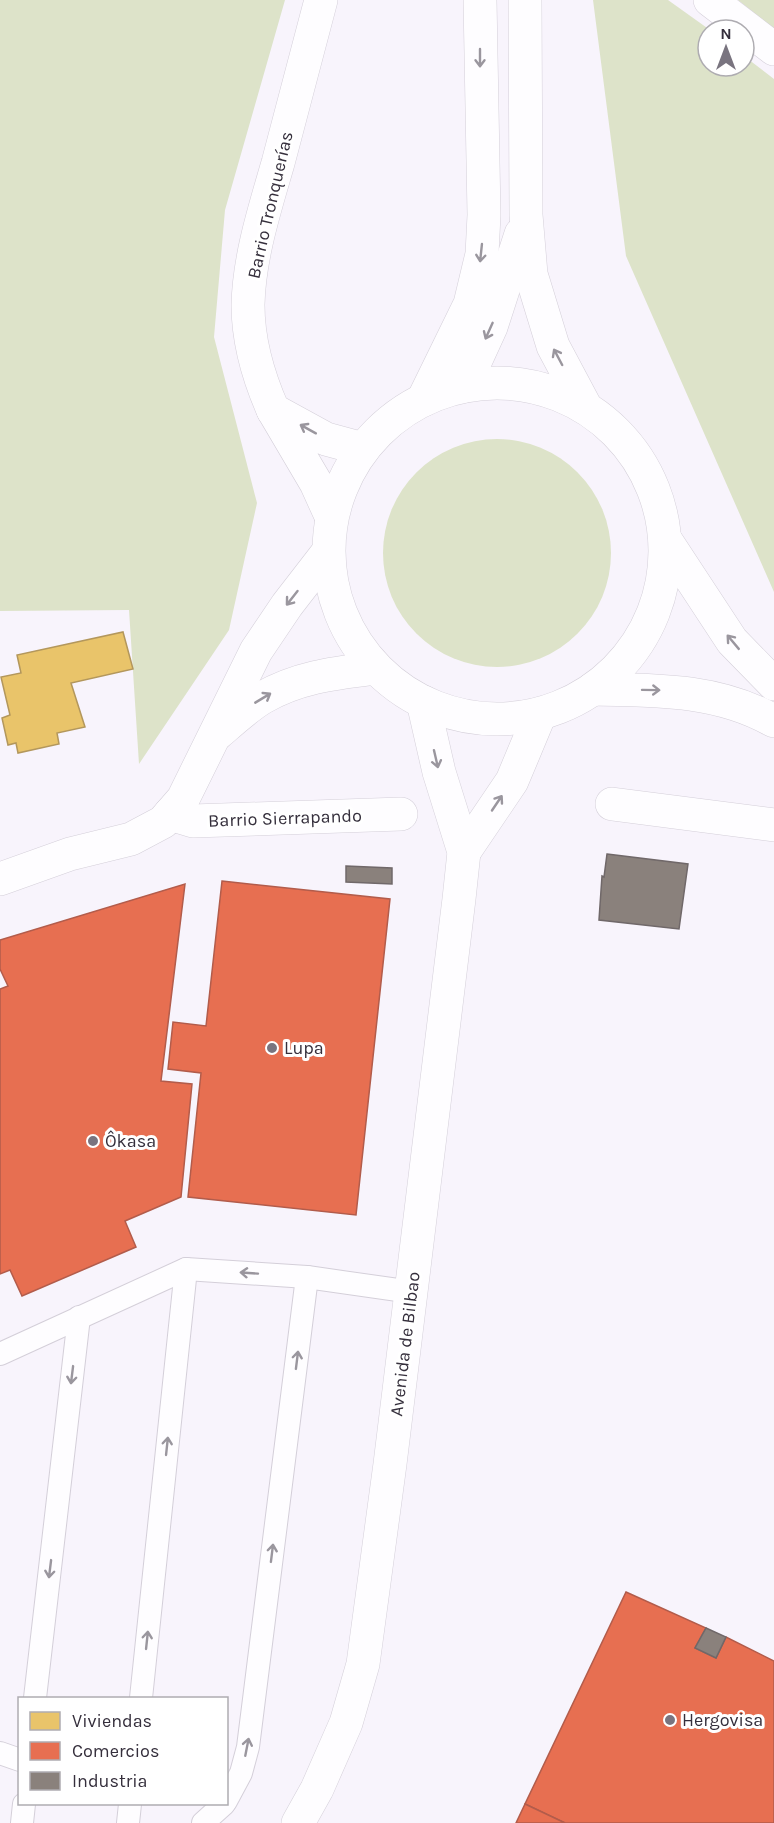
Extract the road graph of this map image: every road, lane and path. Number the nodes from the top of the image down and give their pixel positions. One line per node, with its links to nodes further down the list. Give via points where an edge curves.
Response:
1 (321, 0): 10 (main road, Barrio Tronquerías, via 252,267 248,304 251,344 259,379)
2 (480, 0): 8 (main road, one-way to 8, via 482,254 470,304)
3 (525, 0): 6 (main road)
4 (710, 0): 5 (main road)
5 (774, 49)
6 (526, 215): 7 (main road, one-way to 7, via 507,284); 9 (main road, one-way to 6, via 553,346 540,307 531,274)
7 (464, 386): 8 (main road); 9 (main road, via 506,383 548,390)
8 (423, 399): 11 (main road, via 390,420)
9 (586, 408): 13 (main road, via 611,428 649,478 660,508)
10 (273, 410): 11 (main road, one-way to 10, via 326,439); 12 (main road, Barrio Tronquerías)
11 (363, 449): 12 (main road, via 342,483)
12 (332, 516): 14 (main road)
13 (665, 539): 16 (main road, one-way to 13, via 732,641); 17 (main road, via 664,574 655,608 640,639 619,667)
14 (328, 552): 15 (main road, via 341,614); 21 (main road, one-way to 21, via 256,651)
15 (375, 668): 18 (main road); 21 (main road, one-way to 15, via 261,698 285,687 315,676)
16 (774, 684)
17 (592, 689): 19 (main road); 20 (main road, one-way to 20, via 667,691 722,699)
18 (423, 702): 19 (main road, via 451,713 481,718); 26 (main road, one-way to 26, via 438,772)
19 (540, 714): 26 (main road, one-way to 19, via 512,781)
20 (774, 721)
21 (217, 734): 23 (main road, via 183,799)
22 (612, 804): 25 (main road)
23 (170, 814): 24 (main road, Barrio Sierrapando, via 193,821); 27 (main road, via 131,839 70,854)
24 (401, 814)
25 (774, 825)
26 (464, 852): 30 (main road, Avenida de Bilbao)
27 (0, 879)
28 (186, 1269): 29 (lane, one-way to 28); 31 (lane); 34 (lane, one-way to 28)
29 (307, 1277): 30 (lane); 37 (lane, one-way to 29, via 241,1773 248,1747)
30 (412, 1292): 44 (main road, Avenida de Bilbao, via 363,1664 346,1723)
31 (79, 1317): 32 (lane); 33 (lane, one-way to 33)
32 (0, 1354)
33 (35, 1697)
34 (141, 1697)
35 (0, 1753): 36 (lane)
36 (18, 1759)
37 (228, 1797)
38 (24, 1805): 41 (lane)
39 (130, 1805): 42 (lane)
40 (222, 1805): 43 (lane)
41 (22, 1823)
42 (128, 1823)
43 (203, 1823)
44 (298, 1823)

